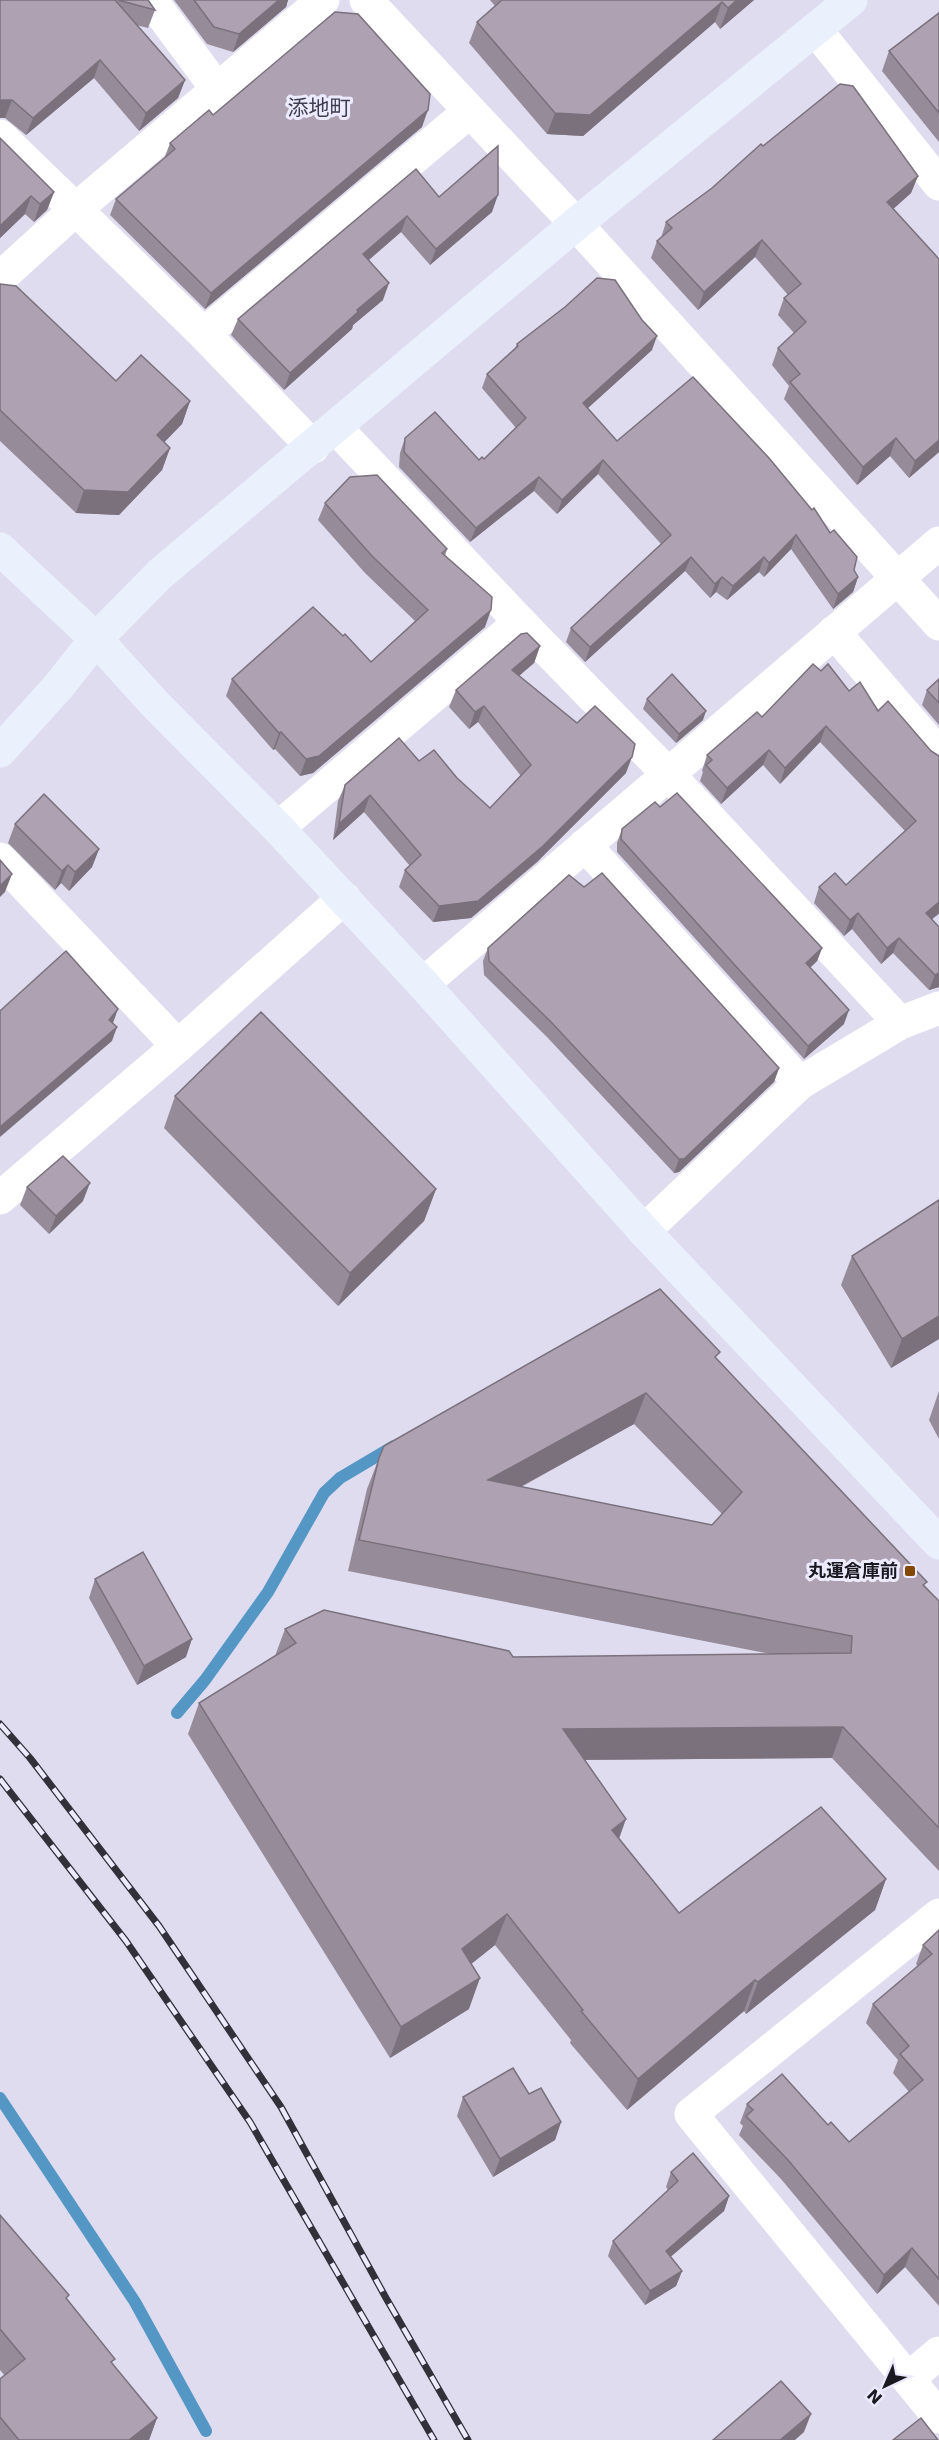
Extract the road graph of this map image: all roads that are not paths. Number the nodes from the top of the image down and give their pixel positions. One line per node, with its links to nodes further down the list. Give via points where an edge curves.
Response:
1 (151, 0): 6 (street)
2 (323, 0): 6 (street)
3 (366, 0): 7 (street)
4 (846, 2): 5 (street)
5 (816, 30): 9 (street); 11 (street)
6 (218, 89): 10 (street)
7 (470, 111): 11 (street); 13 (street)
8 (0, 136): 10 (street)
9 (939, 184)
10 (76, 209): 12 (street); 13 (street)
11 (576, 224): 14 (street); 17 (street)
12 (0, 278)
13 (204, 334): 14 (street)
14 (325, 438): 18 (street); 21 (street, via 160,574)
15 (939, 543): 17 (street)
16 (0, 549): 21 (street)
17 (897, 578): 19 (street); 20 (street)
18 (520, 622): 24 (street); 25 (street)
19 (939, 624)
20 (834, 632): 23 (street); 24 (street)
21 (96, 639): 22 (street); 25 (street)
22 (0, 751)
23 (939, 754)
24 (668, 774): 26 (street); 31 (street)
25 (278, 828): 28 (street)
26 (585, 845): 29 (street); 33 (street)
27 (0, 859): 32 (street)
28 (344, 898): 29 (street); 32 (street)
29 (423, 984): 35 (street)
30 (939, 1008): 31 (street)
31 (900, 1023): 33 (street)
32 (178, 1046): 34 (street)
33 (800, 1083): 35 (street)
34 (0, 1198)
35 (644, 1231): 36 (street)
36 (939, 1543)
37 (939, 1915): 39 (street, via 691,2114)
38 (939, 2353): 39 (street)
39 (908, 2379): 40 (street)
40 (939, 2417)

